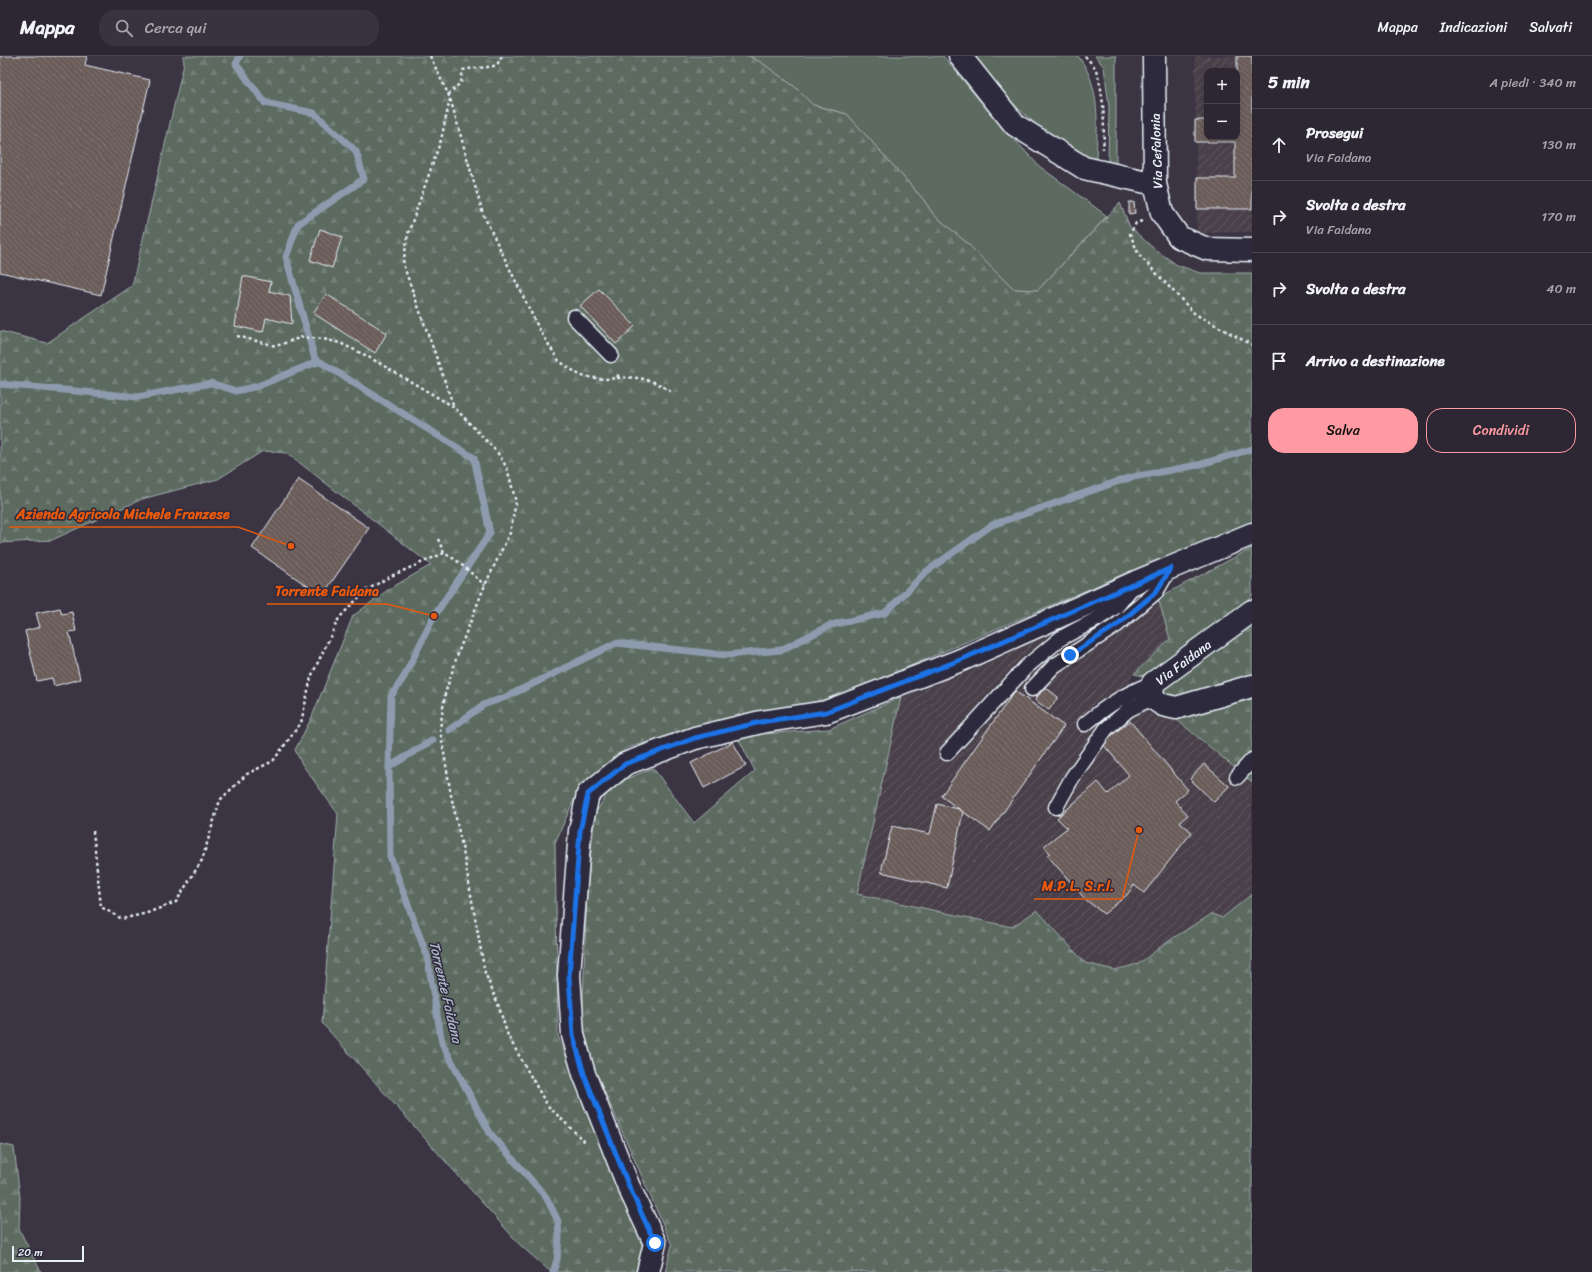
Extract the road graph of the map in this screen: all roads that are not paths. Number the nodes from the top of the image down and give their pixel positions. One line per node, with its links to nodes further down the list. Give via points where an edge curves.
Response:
1 (960, 56): 3 (street, via 1015,125 1084,168)
2 (1154, 56): 3 (street, Via Cefalonia)
3 (1155, 184): 4 (street, Via Cefalonia, via 1162,213 1179,237 1207,249)
4 (1252, 250)
5 (574, 317): 6 (lane)
6 (611, 355)
7 (1252, 534): 8 (street)
8 (1171, 568): 9 (street); 12 (lane, via 1156,592 1117,625 1054,666)
9 (1136, 582): 15 (lane, via 1117,606 1062,638 1026,666); 19 (street, via 960,660 826,712 761,722 702,737 625,764 588,794 580,831 569,976 573,1035 587,1081 628,1184 655,1243)
10 (1252, 612): 13 (street, Via Faidana)
11 (1252, 686): 13 (street, Via Faidana, via 1176,708 1163,705)
12 (1032, 689)
13 (1152, 690): 14 (lane, via 1130,692 1109,704); 18 (lane, via 1106,729 1072,778)
14 (1085, 724)
15 (947, 754)
16 (1252, 760): 17 (lane)
17 (1236, 777)
18 (1056, 807)
19 (648, 1272)

